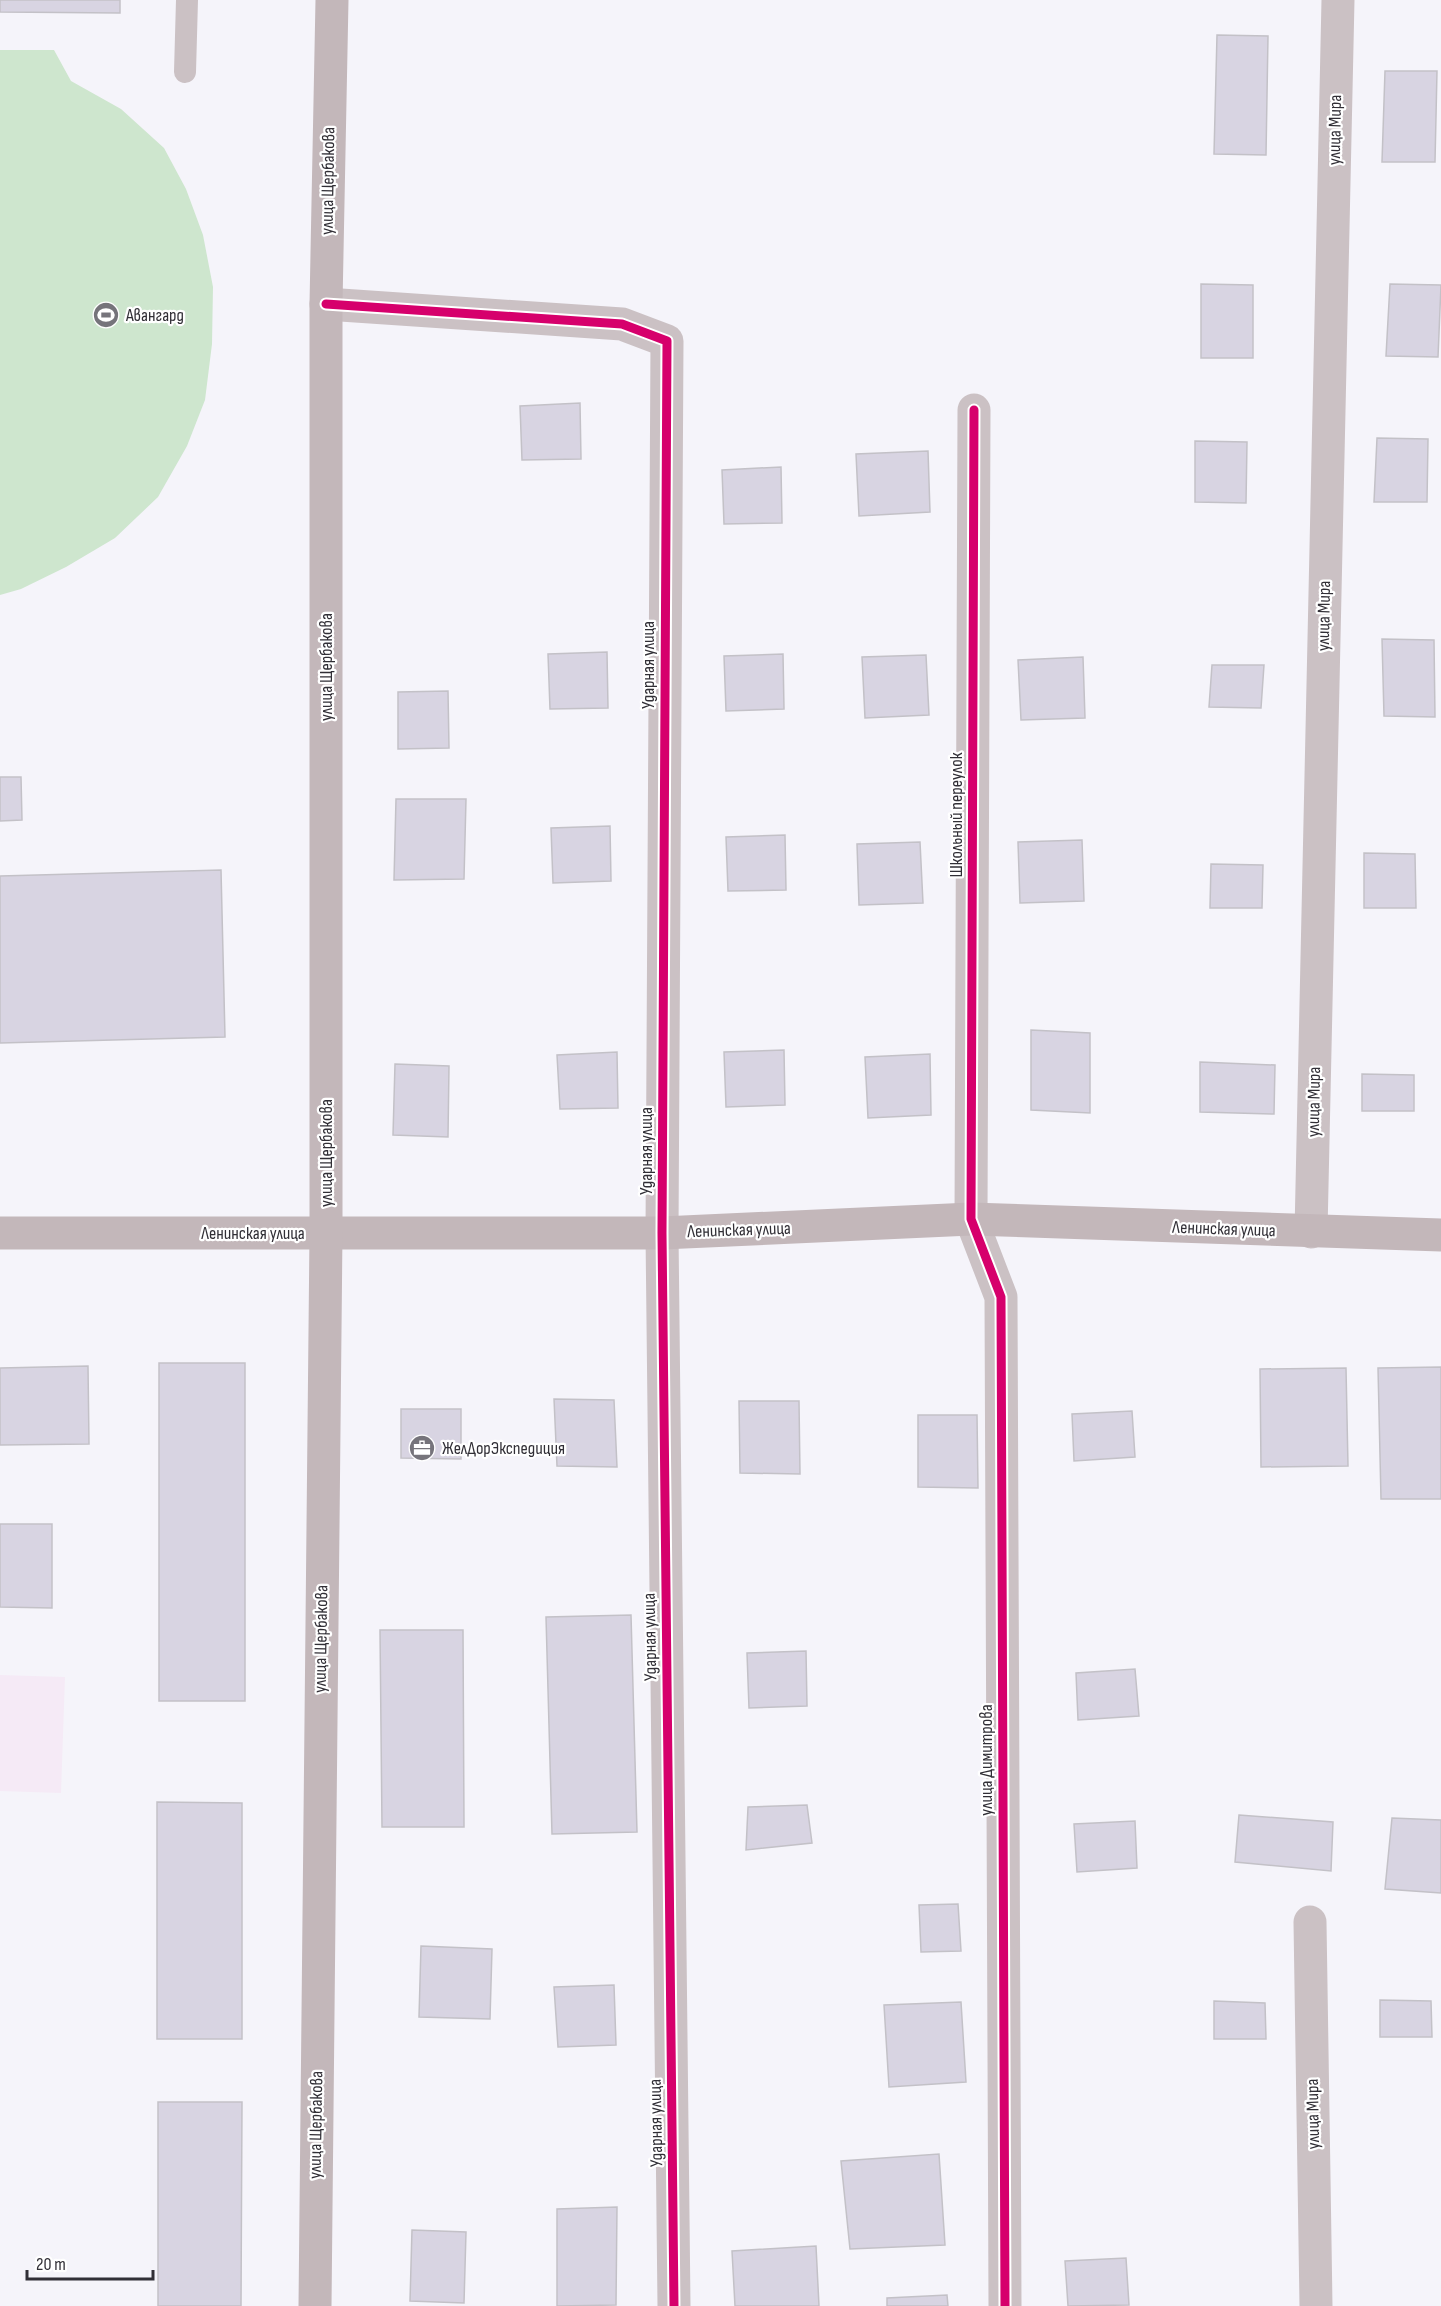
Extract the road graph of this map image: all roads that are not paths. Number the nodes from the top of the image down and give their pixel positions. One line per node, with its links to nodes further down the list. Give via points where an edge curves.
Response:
1 (187, 0): 4 (lane)
2 (332, 0): 5 (main road, улица Щербакова)
3 (1338, 0): 8 (street, улица Мира)
4 (185, 72)
5 (326, 304): 10 (main road, улица Щербакова); 11 (street, Ударная улица, via 622,324 667,341)
6 (974, 410): 7 (street, Школьный переулок)
7 (971, 1220): 8 (main road, Ленинская улица); 11 (main road, Ленинская улица); 16 (street, улица Димитрова, via 1000,1297)
8 (1311, 1232): 12 (main road, Ленинская улица)
9 (0, 1233): 10 (main road, Ленинская улица)
10 (326, 1233): 11 (main road, Ленинская улица); 14 (main road, улица Щербакова)
11 (662, 1233): 15 (street, Ударная улица)
12 (1441, 1235)
13 (1310, 1922): 17 (street, улица Мира)
14 (315, 2306)
15 (674, 2306)
16 (1005, 2306)
17 (1316, 2306)

